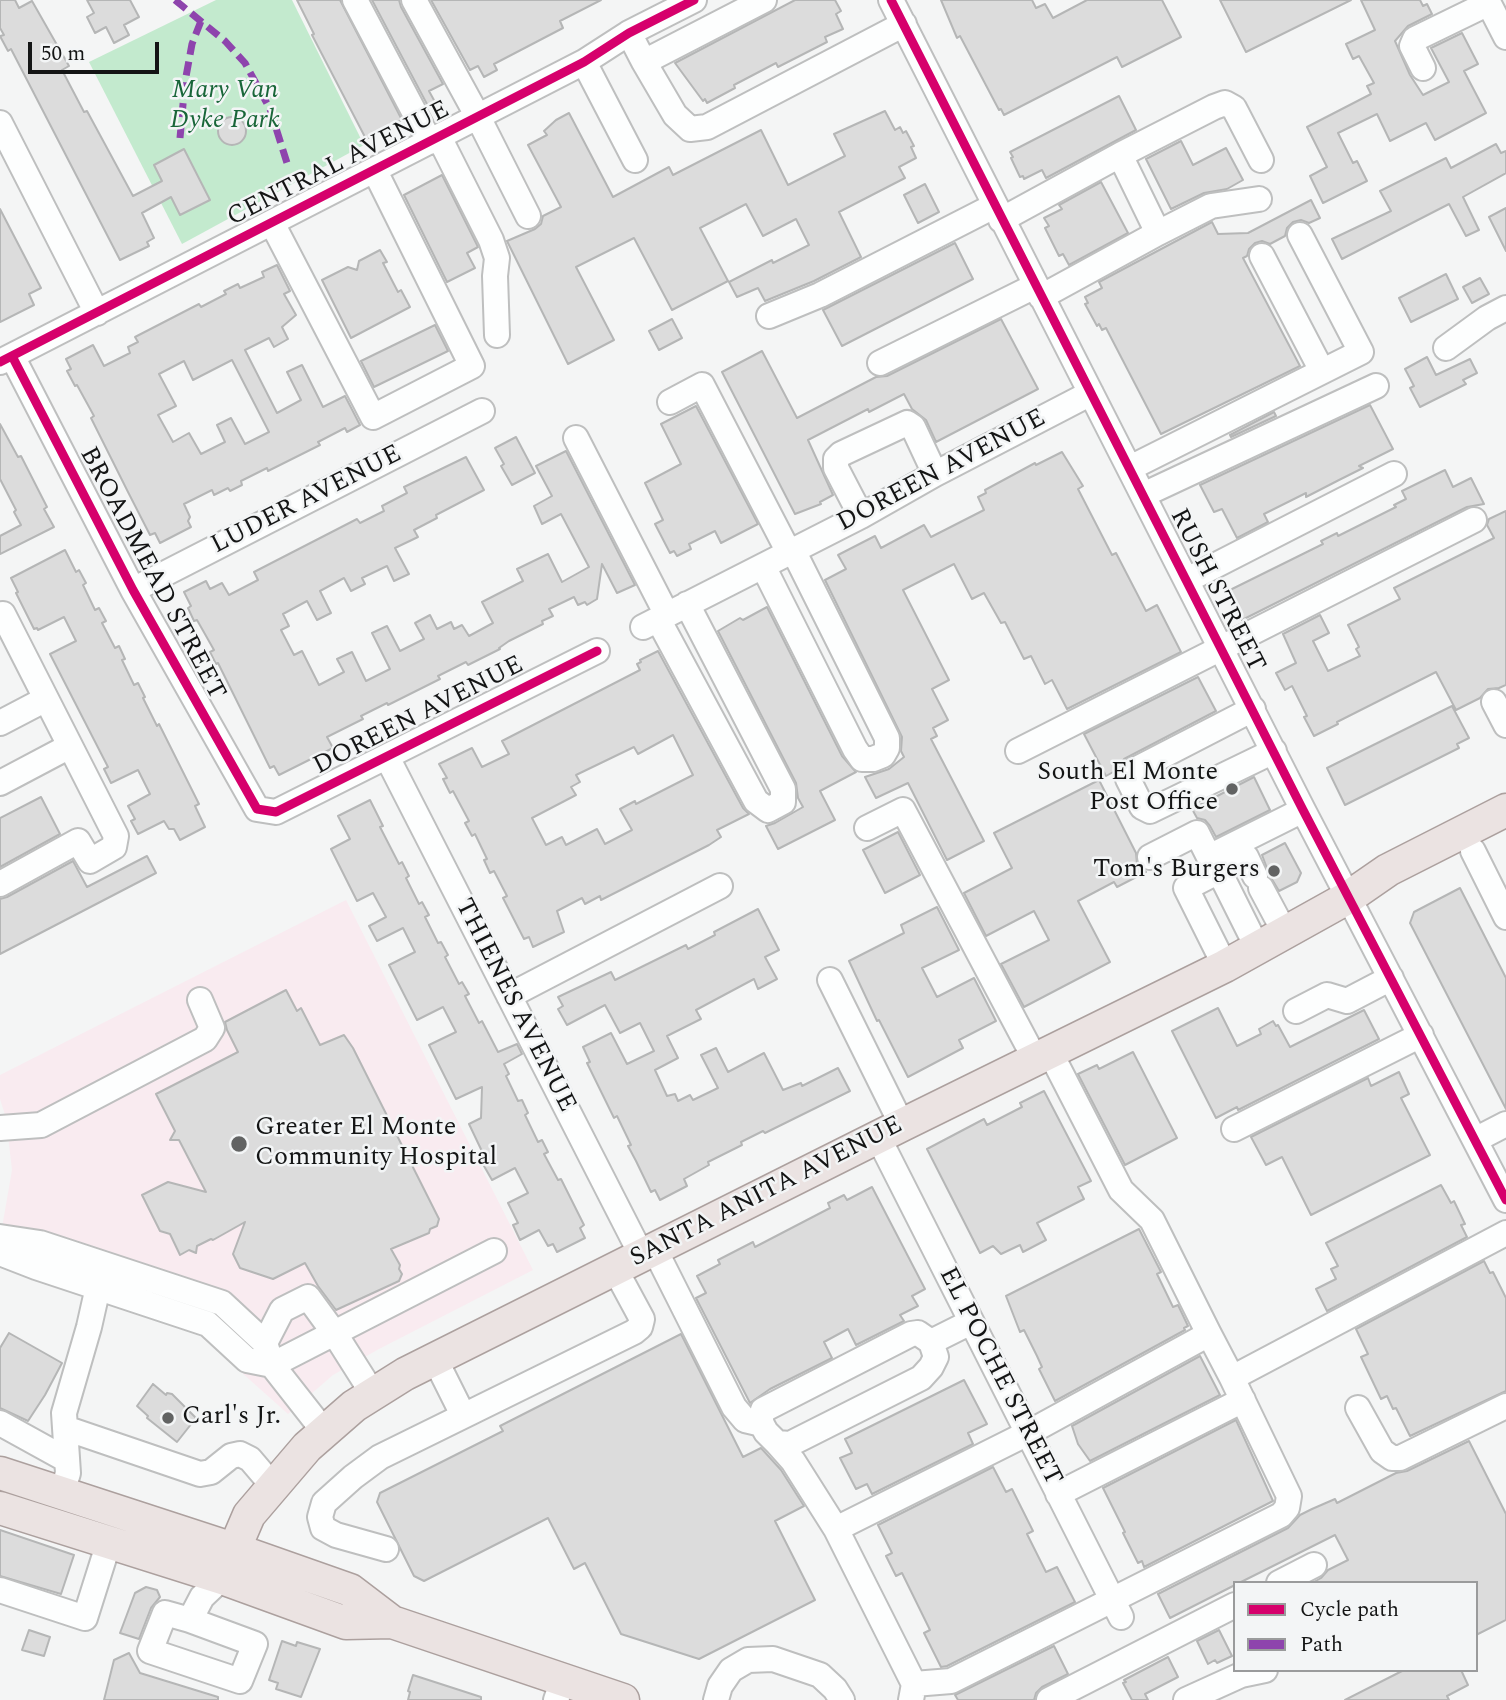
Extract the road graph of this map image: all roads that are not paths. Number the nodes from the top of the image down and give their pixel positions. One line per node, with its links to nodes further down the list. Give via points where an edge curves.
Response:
1 (355, 0): 15 (street)
2 (414, 0): 13 (street)
3 (694, 0): 8 (street, CENTRAL AVENUE)
4 (764, 0): 11 (street)
5 (891, 0): 7 (street, RUSH STREET)
6 (1488, 1): 9 (street); 12 (street, via 1415,39 1412,46)
7 (904, 24): 11 (street, via 707,127 690,128 675,115); 21 (street, RUSH STREET)
8 (629, 33): 10 (street, CENTRAL AVENUE); 11 (street)
9 (1506, 37)
10 (584, 62): 13 (street, CENTRAL AVENUE); 17 (street)
11 (644, 62)
12 (1423, 68)
13 (478, 117): 15 (street, CENTRAL AVENUE); 22 (street)
14 (0, 123): 29 (street)
15 (434, 139): 19 (street, CENTRAL AVENUE); 31 (street, via 497,258)
16 (1120, 155): 18 (street, via 1225,103 1234,108); 21 (street); 24 (street)
17 (635, 160)
18 (1261, 160)
19 (375, 171): 23 (street, CENTRAL AVENUE); 23 (street, via 472,366 373,417)
20 (1258, 199): 24 (street, via 1211,206)
21 (998, 213): 27 (street, RUSH STREET); 30 (street)
22 (528, 216)
23 (272, 223): 29 (street, CENTRAL AVENUE)
24 (1158, 233): 27 (street)
25 (1300, 235): 35 (street, via 1361,352)
26 (1262, 257): 35 (street)
27 (1038, 291): 34 (street); 37 (street, RUSH STREET)
28 (1506, 308): 32 (street)
29 (97, 313): 33 (street, CENTRAL AVENUE)
30 (769, 316)
31 (497, 335)
32 (1446, 348)
33 (6, 359): 50 (street, BROADMEAD STREET)
34 (880, 363)
35 (1322, 371): 41 (street)
36 (1377, 386): 44 (street)
37 (1091, 393): 41 (street, RUSH STREET); 42 (street, DOREEN AVENUE)
38 (670, 401): 47 (street, via 702,385 785,545)
39 (482, 411): 50 (street, LUDER AVENUE)
40 (576, 438): 52 (street)
41 (1130, 468): 44 (street, RUSH STREET)
42 (935, 474): 45 (street, DOREEN AVENUE); 45 (street, via 907,423 841,454 836,468)
43 (1394, 474): 49 (street)
44 (1143, 495): 49 (street, RUSH STREET)
45 (861, 516): 47 (street, DOREEN AVENUE)
46 (1474, 520): 53 (street)
47 (793, 550): 48 (street, DOREEN AVENUE); 48 (street, via 887,738 883,755 862,759 855,749)
48 (763, 566): 52 (street, DOREEN AVENUE)
49 (1187, 580): 53 (street, RUSH STREET)
50 (133, 590): 65 (street, BROADMEAD STREET)
51 (3, 614): 55 (street)
52 (664, 616): 52 (street, via 756,801 768,810 783,802 783,789)
53 (1222, 648): 57 (street, RUSH STREET); 61 (street)
54 (597, 651): 63 (street, DOREEN AVENUE)
55 (46, 699): 58 (street); 60 (street)
56 (1494, 702): 59 (street)
57 (1253, 709): 62 (street, RUSH STREET); 62 (street, via 1131,772 1128,779 1142,807 1150,811)
58 (0, 723)
59 (1506, 725)
60 (70, 746): 64 (street); 74 (street, via 116,836 114,847 90,861 78,841)
61 (1018, 751)
62 (1274, 751): 67 (street, RUSH STREET)
63 (387, 757): 65 (street, DOREEN AVENUE, via 276,812); 83 (street, THIENES AVENUE)
64 (0, 783)
65 (257, 810)
66 (1506, 810): 76 (main road, SANTA ANITA AVENUE, via 1388,870)
67 (1306, 816): 71 (street, via 1209,857 1197,833); 73 (street); 76 (street, RUSH STREET)
68 (867, 828): 87 (street, via 903,810)
69 (1506, 834): 70 (main road, SANTA ANITA AVENUE)
70 (1473, 851): 76 (main road, SANTA ANITA AVENUE, via 1391,890); 77 (street)
71 (1150, 857)
72 (1219, 871): 73 (street); 79 (street); 80 (street, via 1186,888)
73 (1254, 874): 78 (street)
74 (0, 884)
75 (720, 886): 83 (street)
76 (1349, 897): 78 (main road, SANTA ANITA AVENUE); 81 (street, RUSH STREET)
77 (1506, 917)
78 (1285, 933): 79 (main road, SANTA ANITA AVENUE)
79 (1258, 949): 80 (main road, SANTA ANITA AVENUE)
80 (1225, 966): 87 (main road, SANTA ANITA AVENUE)
81 (1391, 978): 85 (street, via 1347,1001 1327,995); 86 (street, RUSH STREET)
82 (830, 980): 91 (street, EL POCHE STREET)
83 (509, 996): 98 (street, THIENES AVENUE)
84 (200, 1000): 89 (street, via 212,1028 205,1039 41,1125)
85 (1296, 1011)
86 (1421, 1035): 90 (street); 92 (street, RUSH STREET)
87 (1042, 1056): 91 (main road, SANTA ANITA AVENUE); 102 (street, via 1121,1190 1152,1220)
88 (1506, 1124): 92 (street)
89 (0, 1128)
90 (1234, 1129)
91 (890, 1131): 98 (main road, SANTA ANITA AVENUE); 100 (street, EL POCHE STREET)
92 (1475, 1140): 93 (street, RUSH STREET)
93 (1506, 1200)
94 (1506, 1233): 106 (street)
95 (0, 1237): 104 (street, via 40,1243 222,1303)
96 (494, 1251): 101 (street)
97 (0, 1253): 99 (street)
98 (637, 1258): 105 (main road, SANTA ANITA AVENUE); 110 (street, via 640,1327); 115 (street, via 734,1407 745,1420)
99 (98, 1287): 104 (street, via 208,1324 247,1360); 112 (street, via 64,1413)
100 (971, 1322): 103 (street); 114 (street, EL POCHE STREET)
101 (335, 1334): 104 (street); 104 (street, via 308,1297 282,1310); 107 (street)
102 (1209, 1335): 106 (street); 114 (street)
103 (931, 1342): 115 (street, via 936,1357 921,1378 790,1444); 115 (street, via 918,1333 911,1334 764,1410 760,1421)
104 (268, 1354): 113 (street)
105 (435, 1359): 107 (main road, SANTA ANITA AVENUE); 110 (street)
106 (1238, 1389): 120 (street); 131 (street, via 1289,1496 1287,1508)
107 (373, 1394): 113 (main road, SANTA ANITA AVENUE)
108 (1506, 1406): 109 (street, via 1400,1458 1382,1451)
109 (1358, 1408)
110 (463, 1415): 124 (street, via 380,1457 324,1503 323,1528)
111 (0, 1423): 116 (street)
112 (65, 1428): 116 (street); 118 (street, via 201,1474 240,1454)
113 (323, 1430): 118 (main road, SANTA ANITA AVENUE)
114 (1028, 1433): 120 (street, EL POCHE STREET); 122 (street)
115 (770, 1434): 122 (street)
116 (67, 1460): 119 (street)
117 (0, 1473): 119 (main road)
118 (273, 1486): 125 (main road, SANTA ANITA AVENUE, via 244,1523)
119 (62, 1493): 125 (main road)
120 (1058, 1494): 131 (street, EL POCHE STREET)
121 (0, 1508): 123 (main road)
122 (836, 1529): 136 (street)
123 (109, 1542): 127 (main road); 129 (street, via 85,1618)
124 (386, 1549)
125 (236, 1550): 127 (main road, SANTA ANITA AVENUE); 133 (main road, via 350,1590)
126 (1314, 1565): 128 (street)
127 (222, 1578): 132 (street, via 202,1597); 133 (main road, via 346,1623)
128 (1283, 1581)
129 (0, 1590)
130 (1233, 1606): 140 (street)
131 (1116, 1608): 136 (street, via 951,1681)
132 (190, 1620)
133 (392, 1622): 135 (main road)
134 (1255, 1672): 141 (street)
135 (560, 1690): 137 (main road)
136 (912, 1692)
137 (623, 1700)
138 (716, 1700): 139 (street, via 731,1670 748,1660 773,1659 820,1675)
139 (842, 1700)
140 (1049, 1700)
141 (1186, 1700)

